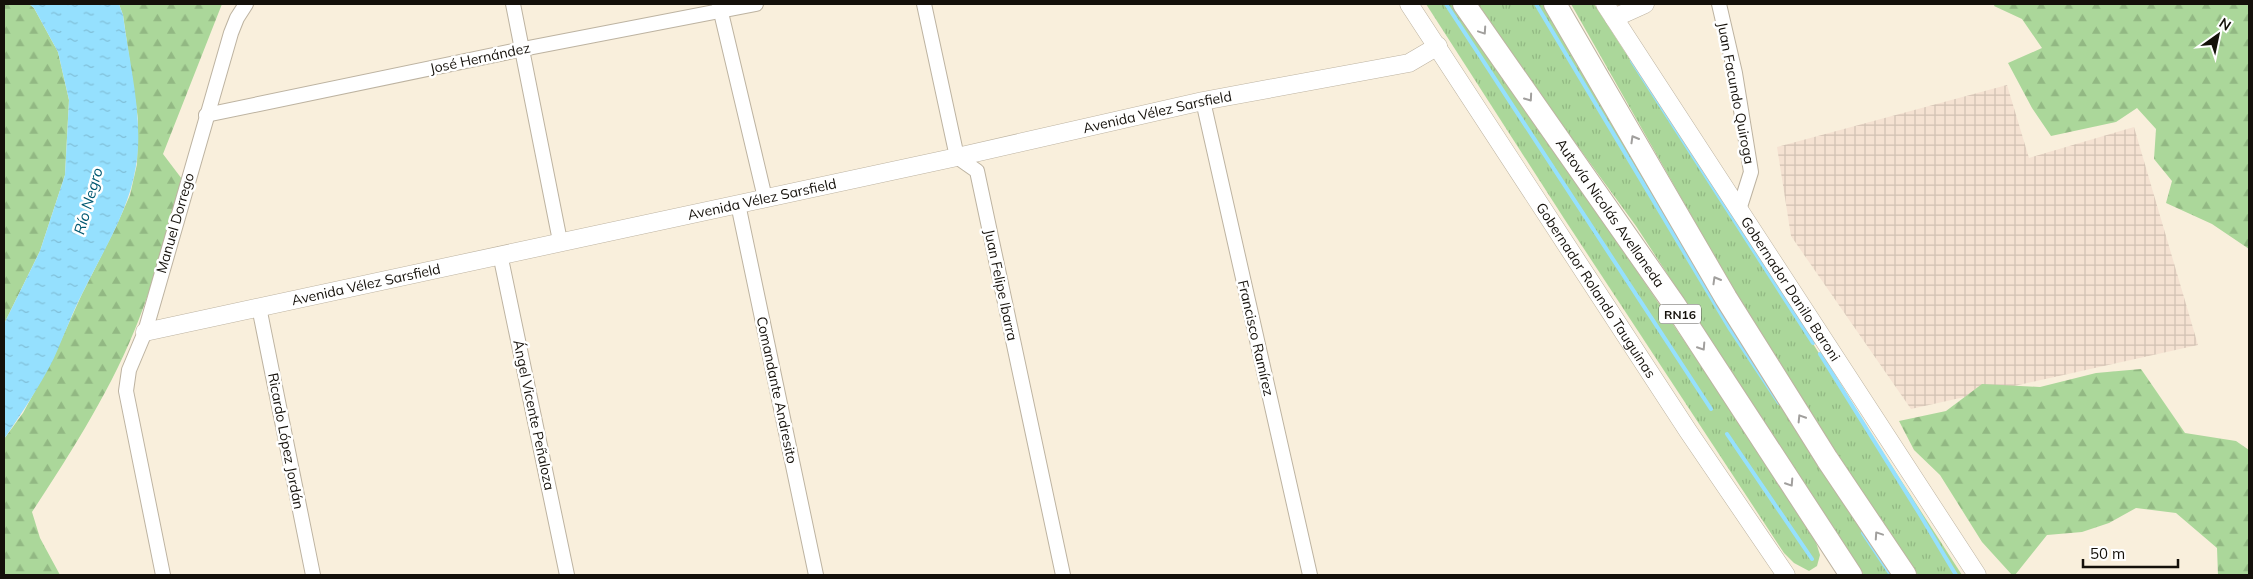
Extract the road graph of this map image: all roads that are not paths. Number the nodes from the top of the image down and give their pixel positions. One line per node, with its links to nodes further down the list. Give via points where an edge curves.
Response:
1 (246, 4): 15 (street, via 236,18)
2 (513, 4): 13 (street)
3 (756, 4): 10 (street, José Hernández)
4 (924, 4): 16 (street)
5 (1409, 4): 12 (street, Gobernador Rolando Tauguinas)
6 (1464, 4): 24 (highway, Autovía Nicolás Avellaneda / RN16, one-way to 24, via 1674,304)
7 (1555, 4): 32 (highway, one-way to 7, via 1827,459 1726,298)
8 (1644, 4): 11 (street)
9 (1719, 4): 19 (street, Juan Facundo Quiroga, via 1735,73 1751,172)
10 (719, 8): 13 (street, José Hernández); 17 (street)
11 (1610, 11): 19 (street, Gobernador Danilo Baroni)
12 (1438, 46): 14 (street, Avenida Vélez Sarsfield, via 1409,63); 31 (street, Gobernador Rolando Tauguinas)
13 (523, 49): 15 (street, José Hernández); 20 (street)
14 (1203, 102): 16 (street, Avenida Vélez Sarsfield); 30 (street, Francisco Ramírez)
15 (206, 115): 23 (street, Manuel Dorrego)
16 (957, 157): 17 (street, Avenida Vélez Sarsfield); 29 (street, Juan Felipe Ibarra, via 977,171)
17 (765, 198): 18 (street, Avenida Vélez Sarsfield)
18 (738, 204): 20 (street, Avenida Vélez Sarsfield); 28 (street, Comandante Andresito)
19 (1739, 210): 33 (street, Gobernador Danilo Baroni)
20 (560, 241): 21 (street, Avenida Vélez Sarsfield)
21 (500, 254): 22 (street, Avenida Vélez Sarsfield); 27 (street, Ángel Vicente Peñaloza)
22 (259, 307): 23 (street, Avenida Vélez Sarsfield); 26 (street, Ricardo López Jordán)
23 (145, 332): 25 (street, via 128,370 126,391)
24 (1846, 574)
25 (163, 575)
26 (313, 575)
27 (567, 575)
28 (816, 575)
29 (1063, 575)
30 (1310, 575)
31 (1786, 575)
32 (1905, 575)
33 (1976, 575)

